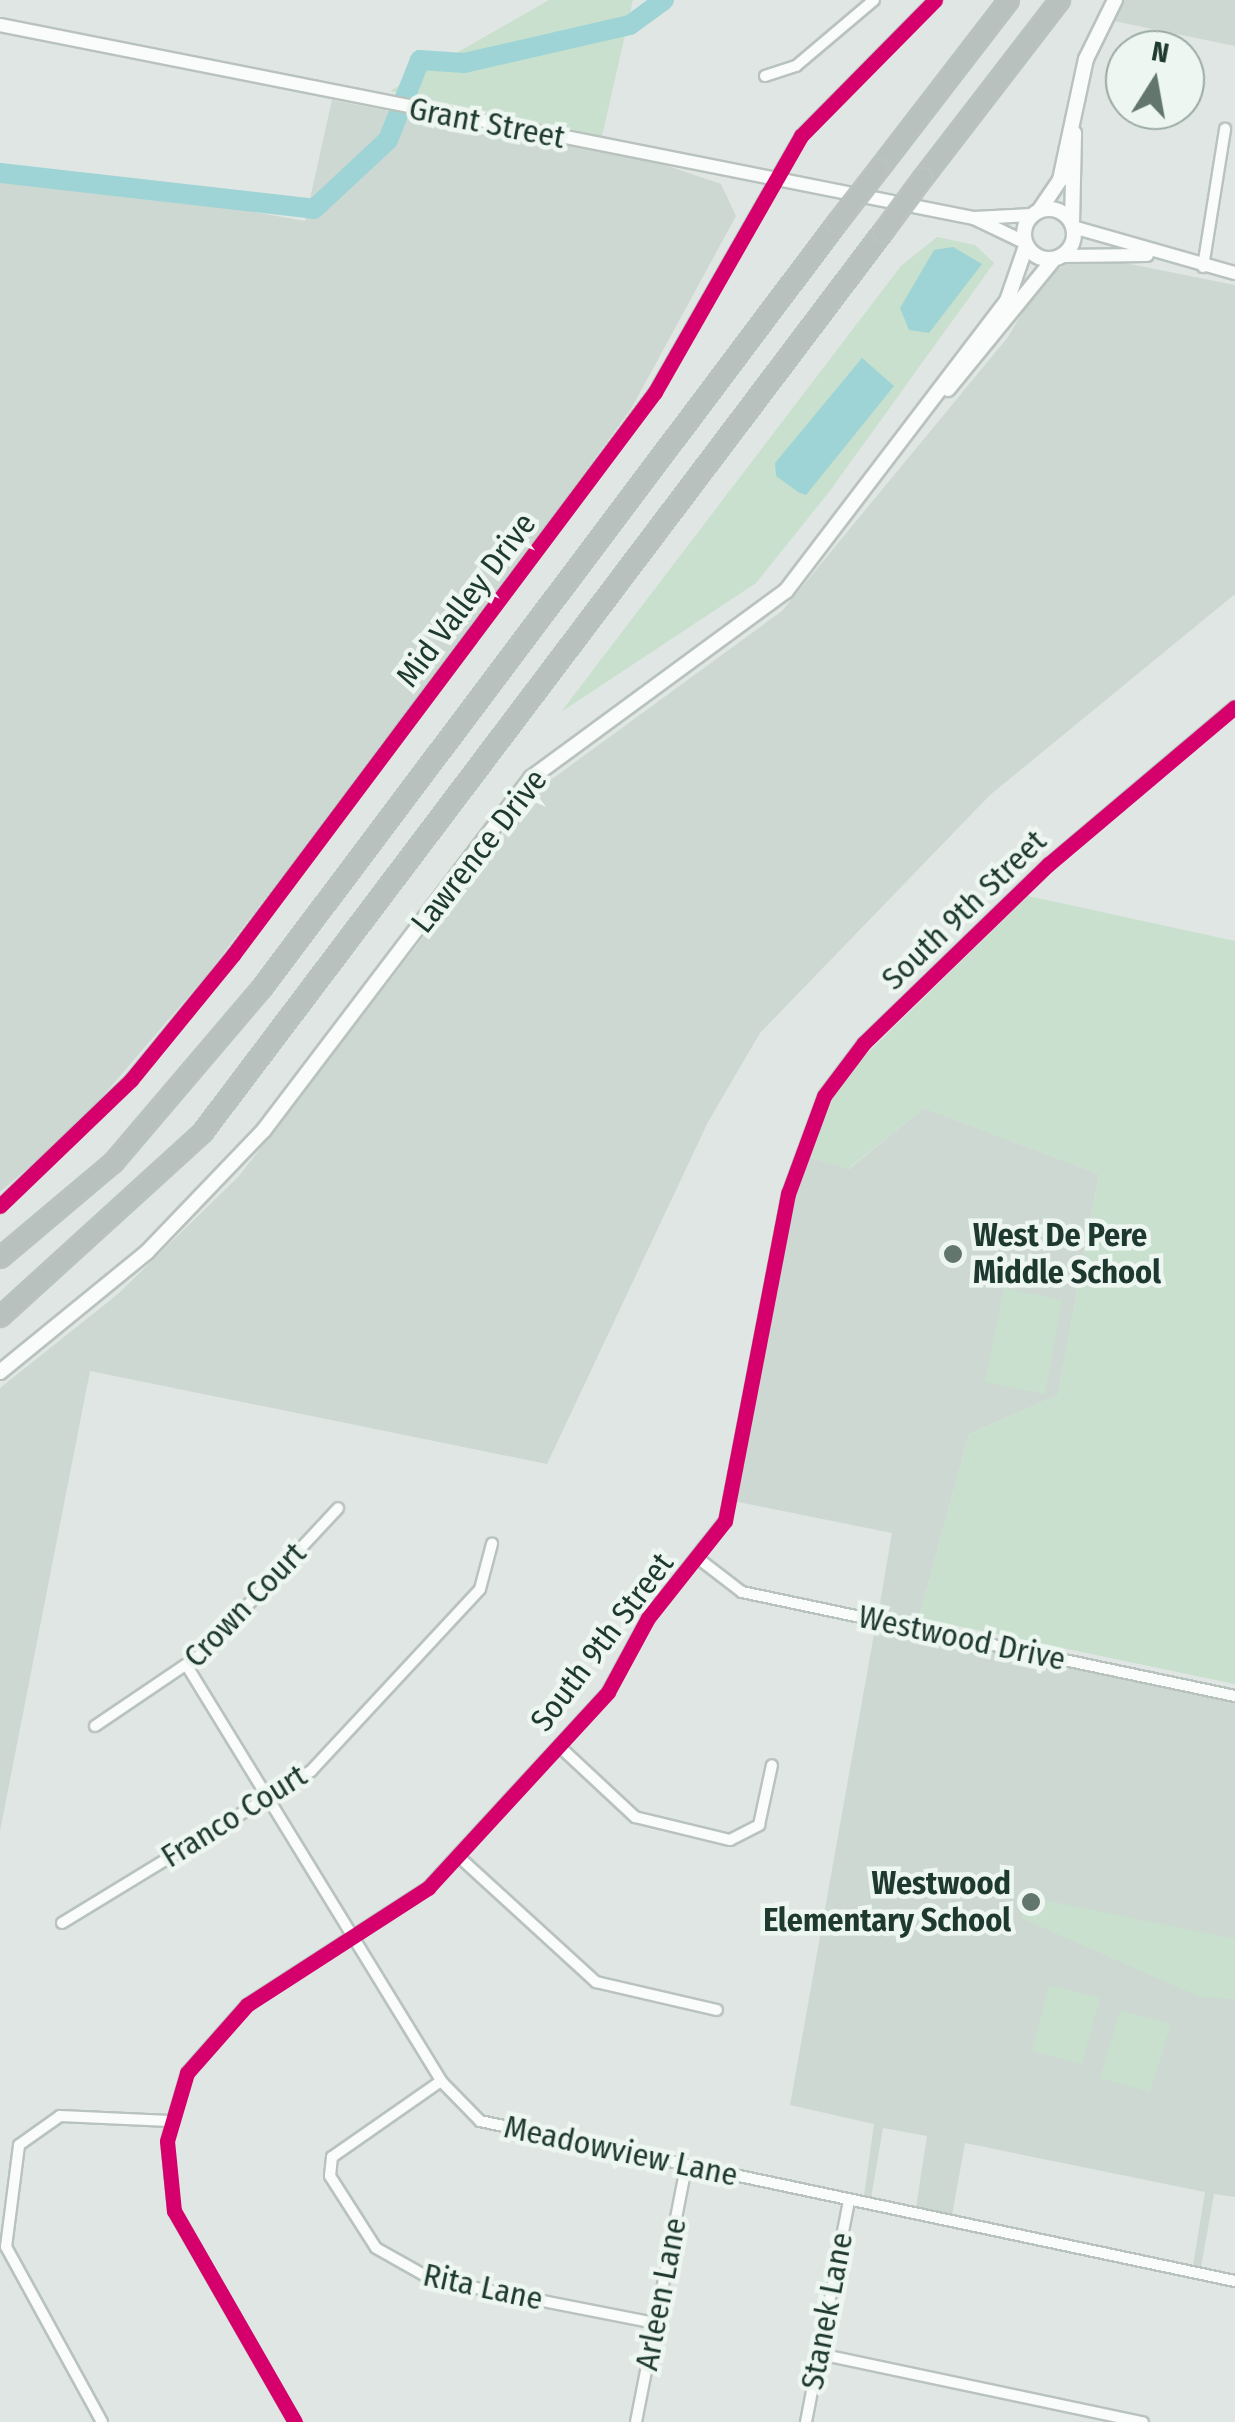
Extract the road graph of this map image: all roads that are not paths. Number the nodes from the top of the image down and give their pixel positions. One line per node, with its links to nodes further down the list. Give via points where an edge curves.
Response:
1 (874, 0): 7 (street, via 796,66)
2 (934, 0): 10 (street, Mid Valley Drive, via 854,73)
3 (1008, 0): 22 (highway, bridge, via 262,988 113,1163)
4 (1060, 0): 23 (highway, bridge, via 202,1132)
5 (1115, 0): 9 (main road, via 1086,59)
6 (0, 25): 10 (street, Grant Street)
7 (765, 76)
8 (1225, 129): 17 (street)
9 (1074, 133): 11 (main road); 13 (main road)
10 (769, 180): 12 (street, Grant Street); 21 (street, Mid Valley Drive, via 654,392 596,476 158,1047)
11 (1036, 213): 12 (street, Grant Street); 13 (main road); 14 (main road, Lawrence Drive)
12 (974, 218): 14 (street, Grant Street)
13 (1072, 225): 15 (street); 16 (main road)
14 (1025, 244): 16 (main road); 19 (main road, Lawrence Drive, via 1016,288)
15 (1148, 255): 16 (street); 17 (street)
16 (1058, 258): 19 (main road, via 1004,330)
17 (1202, 266): 18 (street)
18 (1235, 273)
19 (937, 400): 24 (main road, Lawrence Drive, via 786,591 531,778 264,1130 147,1252)
20 (1235, 707): 27 (street, South 9th Street, via 1049,864 864,1043 824,1096 788,1194 725,1521)
21 (0, 1206)
22 (0, 1258)
23 (0, 1317)
24 (0, 1372)
25 (338, 1508): 28 (street, Crown Court)
26 (492, 1544): 33 (street, Franco Court, via 480,1589 311,1771)
27 (699, 1559): 29 (street, Westwood Drive, via 742,1592); 31 (street, South 9th Street)
28 (187, 1666): 30 (street, Crown Court); 33 (street, Meadowview Lane)
29 (1235, 1696)
30 (95, 1726)
31 (560, 1747): 32 (street, via 634,1817 730,1840 759,1825); 34 (street, South 9th Street)
32 (772, 1765)
33 (268, 1798): 35 (street, Franco Court); 36 (street, Meadowview Lane)
34 (458, 1856): 36 (street, South 9th Street); 37 (street, via 596,1982)
35 (62, 1924)
36 (354, 1939): 38 (street, Meadowview Lane); 39 (street, South 9th Street, via 229,2019 187,2073)
37 (717, 2010)
38 (441, 2080): 40 (street, Meadowview Lane, via 480,2121); 43 (street, Rita Lane, via 332,2157 330,2176 376,2248 431,2279)
39 (170, 2122): 45 (street, via 60,2116 19,2145 6,2247); 46 (street, South 9th Street, via 168,2189 182,2232)
40 (686, 2166): 41 (street, Meadowview Lane); 43 (street, Arleen Lane)
41 (849, 2200): 42 (street, Meadowview Lane); 44 (street, Stanek Lane)
42 (1235, 2280)
43 (656, 2323): 47 (street, Arleen Lane)
44 (819, 2354): 48 (street, Stanek Lane); 49 (street)
45 (102, 2422)
46 (295, 2422)
47 (636, 2422)
48 (806, 2422)
49 (1142, 2422)

